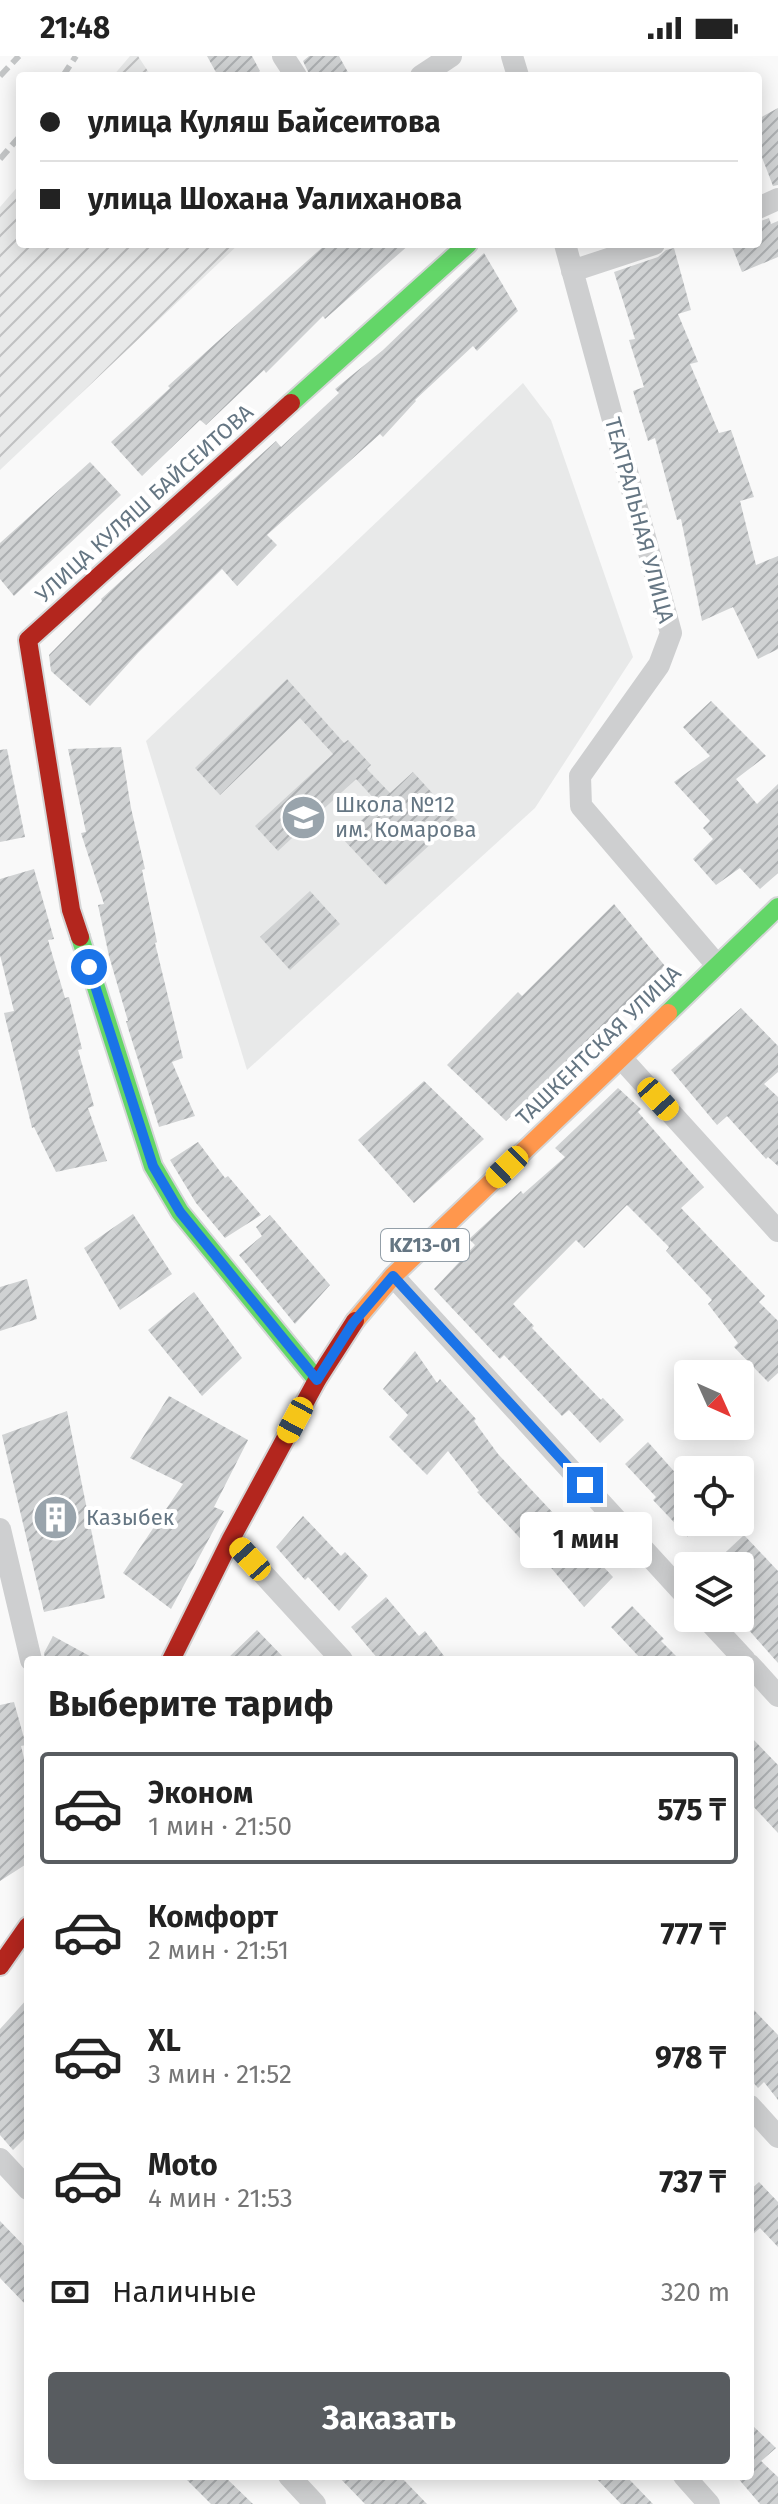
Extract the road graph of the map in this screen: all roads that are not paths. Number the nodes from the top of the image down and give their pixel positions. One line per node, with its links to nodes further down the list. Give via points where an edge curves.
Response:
1 (451, 56): 2 (street)
2 (427, 72)
3 (464, 248): 12 (street, УЛИЦА КУЛЯШ БАЙСЕИТОВА, via 28,640 71,910 153,1166 180,1212)
4 (566, 248): 6 (street, ТЕАТРАЛЬНАЯ УЛИЦА)
5 (642, 248): 6 (street)
6 (572, 271): 8 (street, ТЕАТРАЛЬНАЯ УЛИЦА, via 671,633 659,665 580,776 581,806)
7 (778, 907): 8 (street, ТАШКЕНТСКАЯ УЛИЦА / KZ13-01)
8 (716, 964): 9 (street, ТАШКЕНТСКАЯ УЛИЦА / KZ13-01)
9 (621, 1058): 10 (street); 11 (street, ТАШКЕНТСКАЯ УЛИЦА / KZ13-01)
10 (778, 1231)
11 (393, 1276): 12 (street, ТАШКЕНТСКАЯ УЛИЦА / KZ13-01, via 353,1323); 15 (street)
12 (317, 1380): 14 (street, ТАШКЕНТСКАЯ УЛИЦА / KZ13-01)
13 (0, 1529): 17 (street)
14 (231, 1539): 18 (street, ТАШКЕНТСКАЯ УЛИЦА / KZ13-01); 19 (street)
15 (674, 1583)
16 (719, 1632): 20 (street)
17 (30, 1656)
18 (173, 1656)
19 (338, 1656)
20 (741, 1656)
21 (754, 1669): 22 (street)
22 (778, 1696)
23 (24, 1932): 24 (street)
24 (0, 1966)
25 (754, 2110): 26 (street)
26 (778, 2137)
27 (0, 2159): 28 (street)
28 (24, 2185)
29 (293, 2480): 31 (street)
30 (688, 2480): 32 (street)
31 (315, 2504)
32 (709, 2504)

